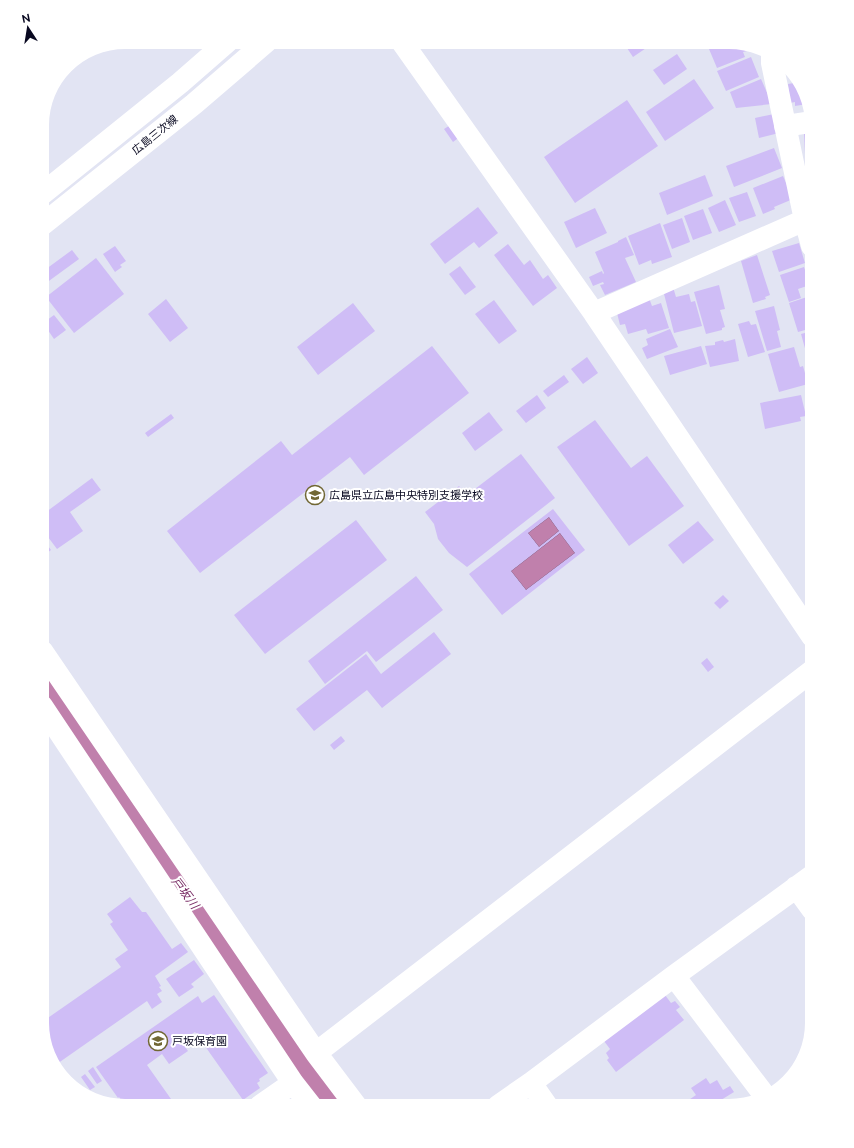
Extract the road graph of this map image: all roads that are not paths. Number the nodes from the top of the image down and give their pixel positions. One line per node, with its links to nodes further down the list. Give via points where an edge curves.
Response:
1 (219, 49): 7 (street)
2 (258, 49): 8 (street, 広島三次線, via 194,104)
3 (407, 49): 10 (street)
4 (772, 63): 6 (street)
5 (805, 123): 6 (street)
6 (784, 126): 9 (street)
7 (49, 188)
8 (49, 219)
9 (805, 220): 10 (street)
10 (594, 313): 11 (street)
11 (805, 626)
12 (49, 661): 17 (street)
13 (805, 675): 17 (street)
14 (49, 717): 18 (street)
15 (804, 882): 16 (street)
16 (674, 976): 19 (street); 20 (street)
17 (316, 1053): 23 (street)
18 (293, 1083): 21 (street); 22 (street)
19 (531, 1083): 24 (street); 25 (street)
20 (762, 1091)
21 (270, 1099)
22 (306, 1099)
23 (351, 1099)
24 (508, 1099)
25 (542, 1099)

